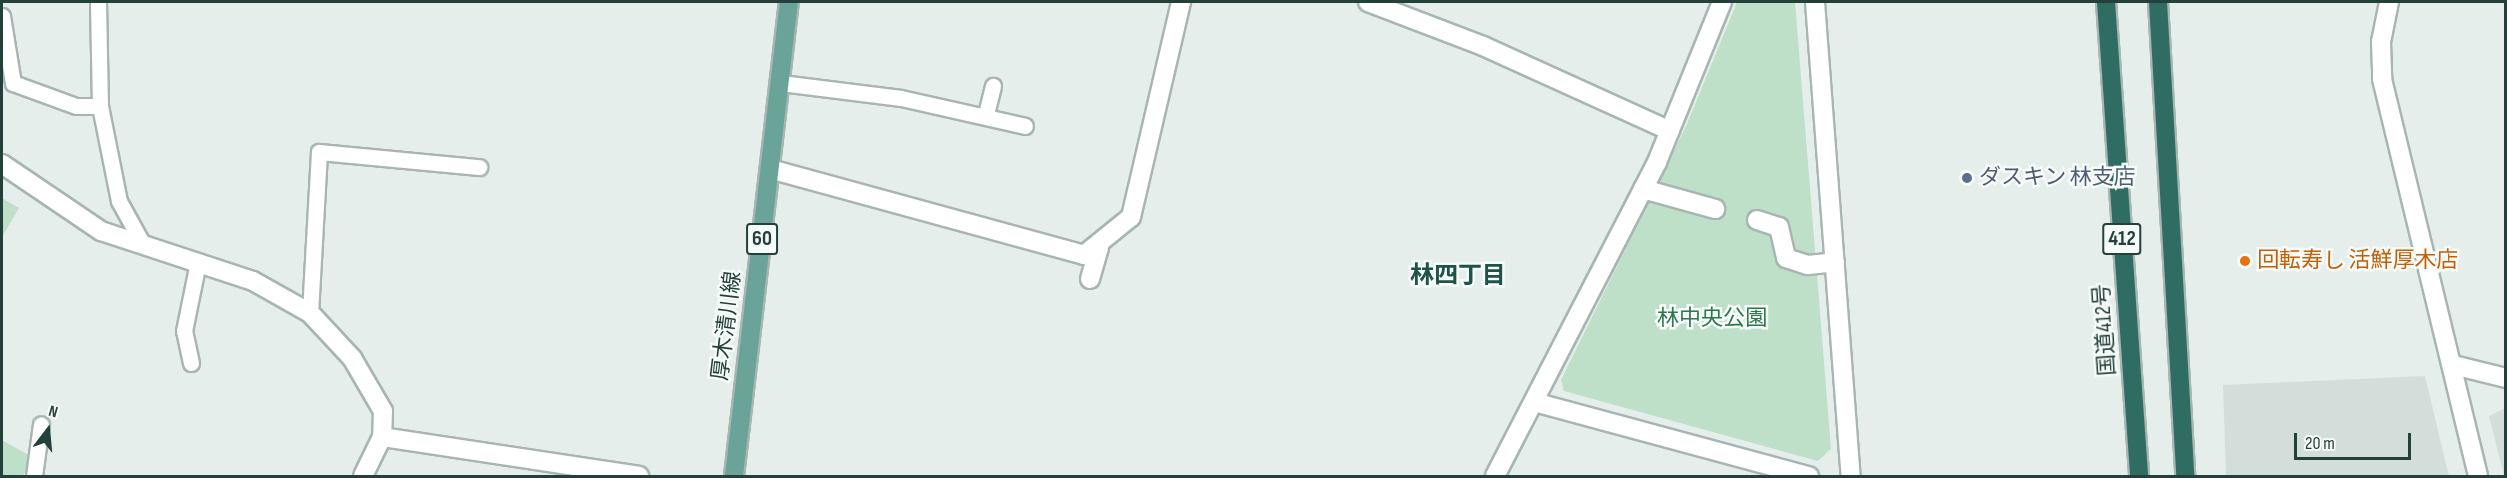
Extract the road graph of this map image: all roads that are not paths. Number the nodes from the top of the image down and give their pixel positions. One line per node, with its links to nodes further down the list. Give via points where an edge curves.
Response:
1 (98, 2): 13 (lane)
2 (789, 2): 11 (main road, 厚木清川線 / 60)
3 (1181, 2): 24 (street, via 1131,217)
4 (1368, 2): 16 (street, via 1483,46)
5 (1722, 2): 16 (street)
6 (1815, 2): 25 (street)
7 (2106, 2): 42 (highway, 国道412号 / 412)
8 (2158, 2): 43 (highway, 412)
9 (2389, 2): 30 (street, via 2381,42 2382,79)
10 (2, 16): 13 (lane, via 12,83 76,106)
11 (781, 83): 14 (lane); 19 (main road, 厚木清川線 / 60)
12 (993, 86): 14 (lane)
13 (100, 106): 23 (lane, via 119,201)
14 (986, 114): 15 (lane)
15 (1025, 126)
16 (1670, 132): 20 (street)
17 (2, 164): 23 (street, via 101,231)
18 (479, 167): 28 (lane, via 319,152)
19 (770, 169): 24 (street, via 1084,255); 38 (main road, 厚木清川線 / 60)
20 (1643, 189): 21 (street); 32 (street)
21 (1715, 209)
22 (1757, 220): 25 (street, via 1779,227 1785,258 1808,265)
23 (141, 241): 26 (street)
24 (1099, 247): 27 (street)
25 (1835, 261): 41 (street)
26 (198, 262): 28 (street, via 253,281); 29 (lane, via 184,331)
27 (1090, 279)
28 (310, 313): 34 (street, via 352,358 383,411)
29 (191, 363)
30 (2453, 365): 31 (street); 44 (street)
31 (2505, 378)
32 (1534, 402): 39 (street); 40 (street)
33 (41, 424): 35 (lane)
34 (382, 436): 36 (street); 37 (street)
35 (34, 477)
36 (363, 477)
37 (639, 477)
38 (734, 477)
39 (1495, 477)
40 (1809, 477)
41 (1851, 477)
42 (2139, 477)
43 (2186, 477)
44 (2478, 477)

